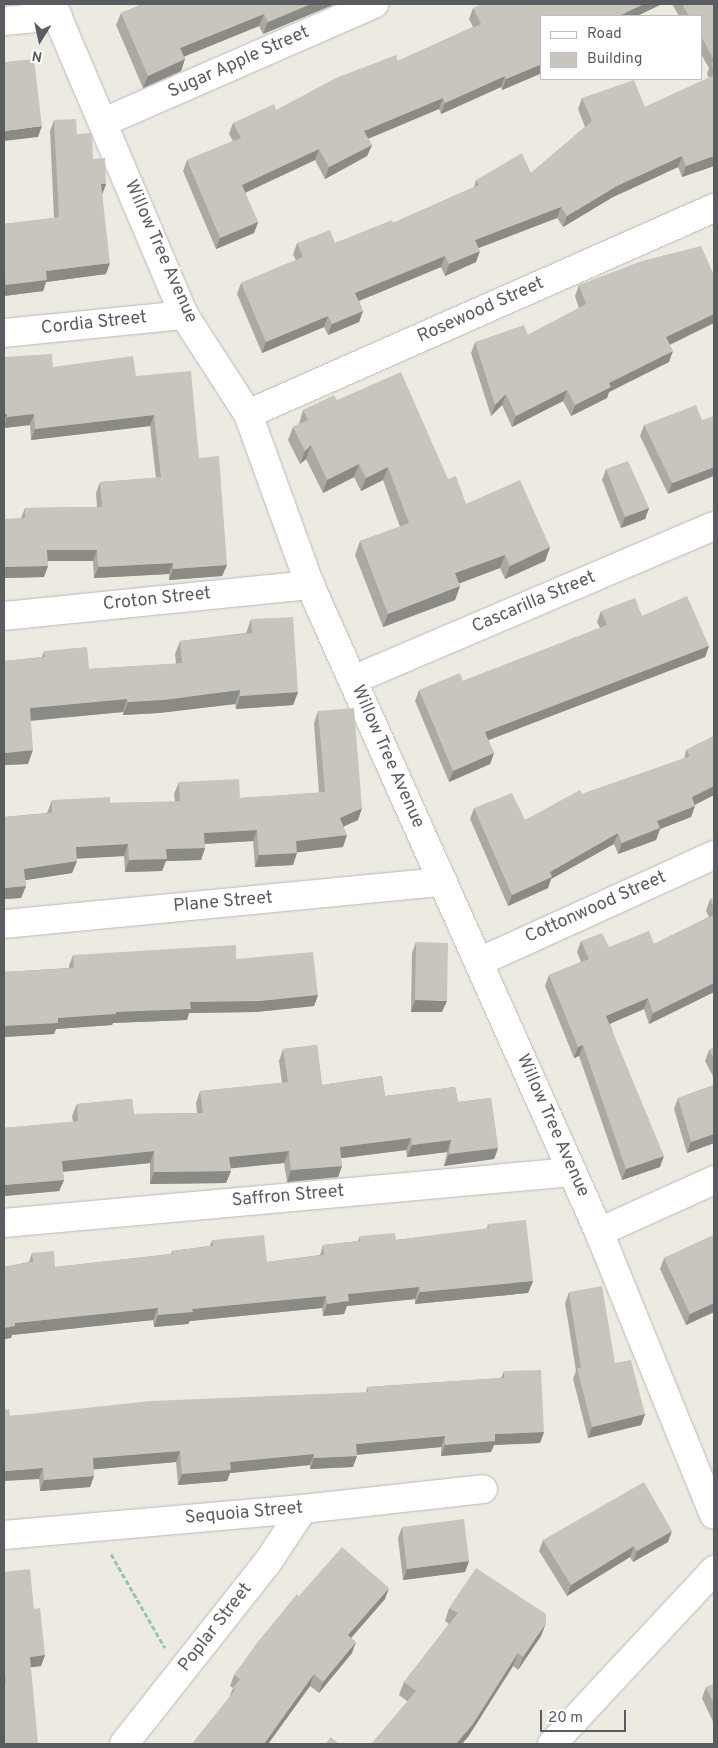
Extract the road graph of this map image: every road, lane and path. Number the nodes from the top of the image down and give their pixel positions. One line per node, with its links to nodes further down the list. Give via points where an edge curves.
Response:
1 (374, 4): 4 (street, Sugar Apple Street)
2 (55, 10): 3 (street); 4 (street, Willow Tree Avenue)
3 (4, 21)
4 (104, 122): 6 (street, Willow Tree Avenue)
5 (714, 208): 8 (street, Rosewood Street)
6 (184, 315): 7 (street, Cordia Street); 8 (street, Willow Tree Avenue)
7 (4, 333)
8 (248, 414): 10 (street, Willow Tree Avenue)
9 (714, 526): 12 (street, Cascarilla Street)
10 (310, 585): 11 (street, Croton Street); 12 (street, Willow Tree Avenue)
11 (4, 616)
12 (353, 680): 14 (street, Willow Tree Avenue)
13 (714, 855): 16 (street, Cottonwood Street)
14 (443, 882): 15 (street, Plane Street); 16 (street, Willow Tree Avenue)
15 (4, 924)
16 (479, 962): 17 (street, Willow Tree Avenue)
17 (572, 1172): 19 (street, Saffron Street); 20 (street, Willow Tree Avenue)
18 (714, 1180): 20 (street)
19 (4, 1223)
20 (599, 1232): 23 (street, Willow Tree Avenue)
21 (483, 1489): 22 (street, Sequoia Street)
22 (303, 1508): 24 (street, Sequoia Street); 27 (street, Poplar Street, via 267,1563)
23 (714, 1515)
24 (4, 1535)
25 (109, 1550): 27 (path)
26 (714, 1570): 29 (street)
27 (180, 1673): 28 (street, Poplar Street)
28 (124, 1744)
29 (552, 1744)

